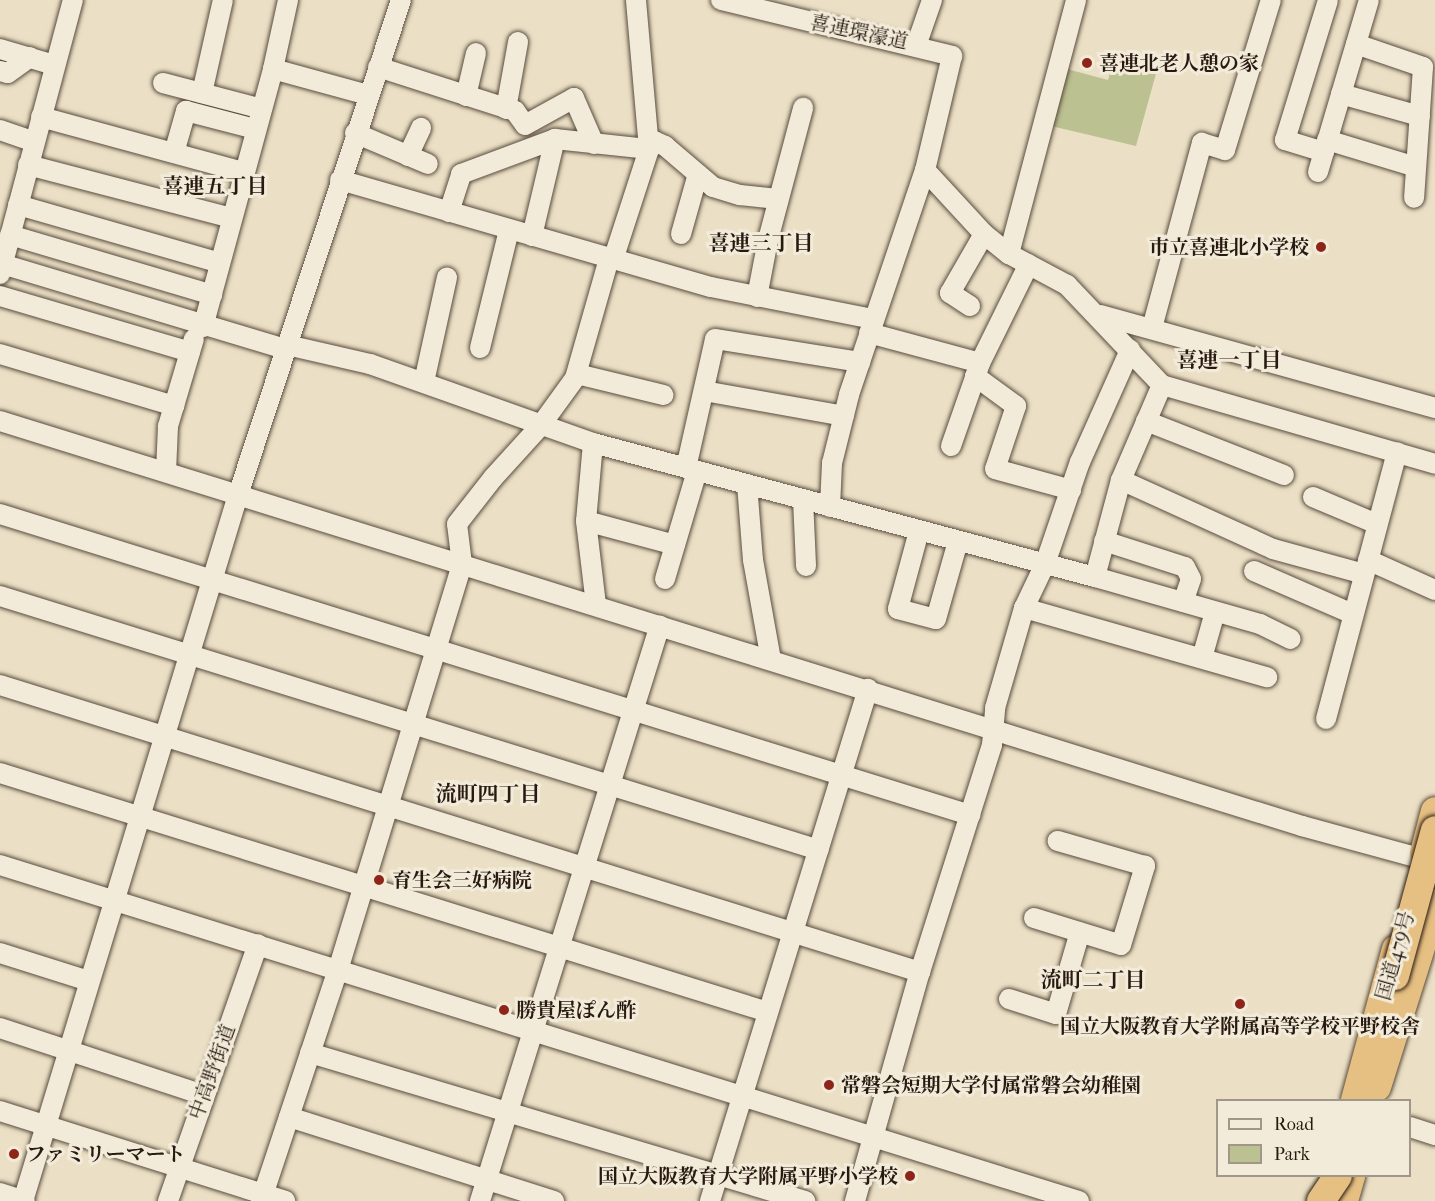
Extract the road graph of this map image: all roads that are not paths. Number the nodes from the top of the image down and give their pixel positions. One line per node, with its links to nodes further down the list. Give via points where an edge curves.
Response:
1 (73, 0): 18 (street)
2 (223, 0): 23 (street)
3 (288, 0): 20 (street)
4 (401, 0): 19 (street)
5 (636, 0): 39 (street)
6 (721, 0): 14 (street, 喜連環濠道)
7 (932, 0): 14 (street, 喜連環濠道)
8 (1076, 0): 61 (street)
9 (1271, 0): 74 (street, via 1225,150 1202,143)
10 (1328, 0): 40 (street, via 1285,140)
11 (1369, 0): 13 (street)
12 (518, 42): 29 (street)
13 (1356, 44): 24 (street); 30 (street, via 1423,67)
14 (916, 46): 46 (street, via 952,56)
15 (0, 48): 17 (street)
16 (475, 53): 26 (street)
17 (30, 57): 18 (street); 21 (street, via 8,73)
18 (54, 64): 31 (street)
19 (378, 67): 25 (street); 26 (street)
20 (273, 69): 25 (street); 28 (street)
21 (0, 71)
22 (163, 83): 23 (street)
23 (202, 93): 28 (street)
24 (1341, 94): 30 (street); 40 (street)
25 (368, 95): 35 (street)
26 (466, 96): 29 (street)
27 (803, 108): 52 (street)
28 (262, 109): 33 (street)
29 (506, 109): 38 (street, via 516,111 525,124 574,98)
30 (1420, 116): 45 (street)
31 (41, 117): 37 (street); 41 (street)
32 (421, 128): 42 (street)
33 (255, 129): 41 (street, via 186,111); 47 (street)
34 (0, 130): 37 (street)
35 (355, 134): 42 (street); 50 (street)
36 (555, 139): 38 (street); 54 (street, via 461,174); 60 (street)
37 (34, 141): 44 (street)
38 (594, 144): 39 (street)
39 (649, 144): 49 (street, via 665,146); 62 (street)
40 (1326, 146): 45 (street); 48 (street)
41 (174, 153): 47 (street)
42 (408, 156): 43 (street)
43 (428, 164)
44 (28, 165): 53 (street); 55 (street)
45 (1416, 167): 51 (street)
46 (925, 170): 58 (street); 73 (street)
47 (244, 172): 55 (street)
48 (1318, 172)
49 (698, 174): 52 (street, via 713,187); 57 (street)
50 (340, 180): 54 (street); 75 (street)
51 (1414, 198)
52 (778, 199): 69 (street)
53 (18, 205): 59 (street); 63 (street)
54 (449, 212): 56 (street)
55 (232, 218): 63 (street)
56 (509, 230): 60 (street); 76 (street)
57 (681, 234)
58 (984, 234): 61 (street); 70 (street, via 950,293)
59 (10, 235): 65 (street); 67 (street)
60 (532, 236): 62 (street)
61 (1009, 254): 64 (street)
62 (611, 259): 69 (street); 82 (street)
63 (220, 263): 67 (street)
64 (1029, 264): 71 (street, via 1067,285); 81 (street)
65 (1, 269): 72 (street, via 196,320)
66 (447, 277): 83 (street)
67 (212, 295): 72 (street)
68 (0, 296): 78 (street)
69 (758, 297): 73 (street)
70 (970, 306)
71 (1100, 315): 74 (street); 77 (street)
72 (201, 326): 75 (street); 78 (street)
73 (871, 326): 80 (street); 81 (street)
74 (1152, 328): 88 (street)
75 (286, 347): 83 (street, via 370,364); 103 (street)
76 (480, 348)
77 (1130, 350): 84 (street); 102 (street)
78 (190, 352): 87 (street)
79 (0, 354): 87 (street)
80 (860, 362): 85 (street, via 715,339); 89 (street)
81 (978, 370): 94 (street); 102 (street, via 1016,406 995,469)
82 (577, 374): 86 (street); 92 (street)
83 (424, 382): 92 (street)
84 (1162, 385): 91 (street); 95 (street)
85 (704, 391): 89 (street); 97 (street)
86 (663, 395)
87 (174, 406): 98 (street, via 168,426)
88 (1435, 408)
89 (844, 416): 106 (street, via 832,463)
90 (0, 421): 98 (street)
91 (1146, 421): 99 (street); 100 (street)
92 (541, 425): 93 (street); 114 (street, via 457,524)
93 (593, 443): 97 (street); 108 (street)
94 (951, 446)
95 (1396, 452): 96 (street); 109 (street)
96 (1435, 464)
97 (691, 469): 101 (street); 113 (street)
98 (166, 472): 103 (street)
99 (1284, 475)
100 (1120, 480): 112 (street); 117 (street, via 1273,549)
101 (747, 484): 105 (street); 134 (street, via 753,560)
102 (1071, 490): 115 (street)
103 (238, 495): 114 (street); 120 (street)
104 (1313, 497): 109 (street)
105 (803, 499): 106 (street); 116 (street)
106 (830, 507): 110 (street)
107 (0, 514): 120 (street)
108 (586, 521): 113 (street); 125 (street)
109 (1377, 524): 117 (street)
110 (919, 531): 111 (street); 111 (street, via 898,609 936,620)
111 (958, 541): 115 (street)
112 (1104, 541): 119 (street); 124 (street, via 1185,567 1191,579)
113 (675, 545): 121 (street)
114 (462, 564): 125 (street); 131 (street)
115 (1045, 564): 119 (street); 126 (street)
116 (806, 566)
117 (1366, 567): 122 (street); 128 (street)
118 (1254, 571): 128 (street)
119 (1095, 577): 124 (street)
120 (212, 578): 131 (street); 132 (street)
121 (665, 579)
122 (1435, 590)
123 (0, 596): 132 (street)
124 (1183, 602): 127 (street)
125 (596, 605): 129 (street)
126 (1024, 608): 133 (street); 141 (street, via 995,708)
127 (1215, 612): 130 (street, via 1260,624); 133 (street)
128 (1353, 614): 139 (street)
129 (660, 625): 134 (street); 138 (street)
130 (1291, 639)
131 (436, 650): 138 (street); 140 (street)
132 (189, 655): 140 (street); 142 (street)
133 (1202, 658): 135 (street)
134 (771, 660): 137 (street)
135 (1267, 678)
136 (0, 685): 142 (street)
137 (868, 689): 141 (street); 144 (street)
138 (634, 708): 144 (street); 145 (street)
139 (1326, 719)
140 (413, 725): 145 (street); 146 (street)
141 (993, 730): 148 (street); 153 (street, via 1302,826)
142 (164, 737): 146 (street); 149 (street)
143 (0, 773): 149 (street)
144 (842, 773): 148 (street); 152 (street)
145 (610, 784): 152 (street); 155 (street)
146 (387, 808): 155 (street); 156 (street)
147 (1435, 811): 153 (highway, 国道479号)
148 (970, 815): 167 (street)
149 (139, 818): 156 (street); 158 (street)
150 (1435, 830): 178 (highway, bridge)
151 (1058, 841): 162 (street, via 1145,866 1121,945)
152 (819, 850): 161 (street)
153 (1429, 860): 177 (highway, 国道479号)
154 (0, 865): 158 (street)
155 (585, 868): 161 (street); 164 (street)
156 (363, 888): 164 (street); 166 (street)
157 (1435, 896): 180 (highway)
158 (113, 901): 163 (street); 168 (street)
159 (1435, 903): 179 (highway, 国道479号)
160 (1034, 918): 162 (street)
161 (794, 931): 167 (street); 170 (street)
162 (1080, 933): 169 (street, via 1056,1014)
163 (258, 944): 166 (street); 176 (street, 中高野街道)
164 (560, 946): 170 (street); 172 (street)
165 (0, 953): 168 (street)
166 (338, 970): 172 (street); 174 (street)
167 (920, 972): 186 (street)
168 (89, 981): 173 (street)
169 (1009, 999)
170 (768, 1012): 175 (street)
171 (0, 1028): 173 (street)
172 (534, 1030): 175 (street); 182 (street)
173 (68, 1049): 176 (street); 184 (street)
174 (310, 1053): 182 (street); 183 (street)
175 (742, 1094): 186 (street); 189 (street)
176 (204, 1095): 188 (street, 中高野街道)
177 (1356, 1099)
178 (1362, 1099)
179 (1374, 1099)
180 (1380, 1099)
181 (0, 1111): 184 (street)
182 (508, 1112): 189 (street); 196 (street)
183 (289, 1117): 196 (street); 198 (street)
184 (45, 1125): 188 (street); 199 (street)
185 (1411, 1127): 187 (street)
186 (873, 1134): 206 (street); 207 (street)
187 (1435, 1134)
188 (177, 1167): 198 (street); 200 (street, 中高野街道)
189 (717, 1177): 204 (street); 205 (street)
190 (1328, 1177): 208 (highway)
191 (1337, 1177): 208 (highway, bridge)
192 (1338, 1177): 209 (highway)
193 (1338, 1177): 210 (highway)
194 (1352, 1177): 211 (highway)
195 (1359, 1177): 212 (highway)
196 (487, 1180): 202 (street); 203 (street)
197 (0, 1193): 199 (street)
198 (262, 1198): 201 (street)
199 (24, 1201)
200 (168, 1201)
201 (285, 1201)
202 (480, 1201)
203 (554, 1201)
204 (710, 1201)
205 (805, 1201)
206 (855, 1201)
207 (1079, 1201)
208 (1319, 1201)
209 (1328, 1201)
210 (1333, 1201)
211 (1344, 1201)
212 (1354, 1201)

